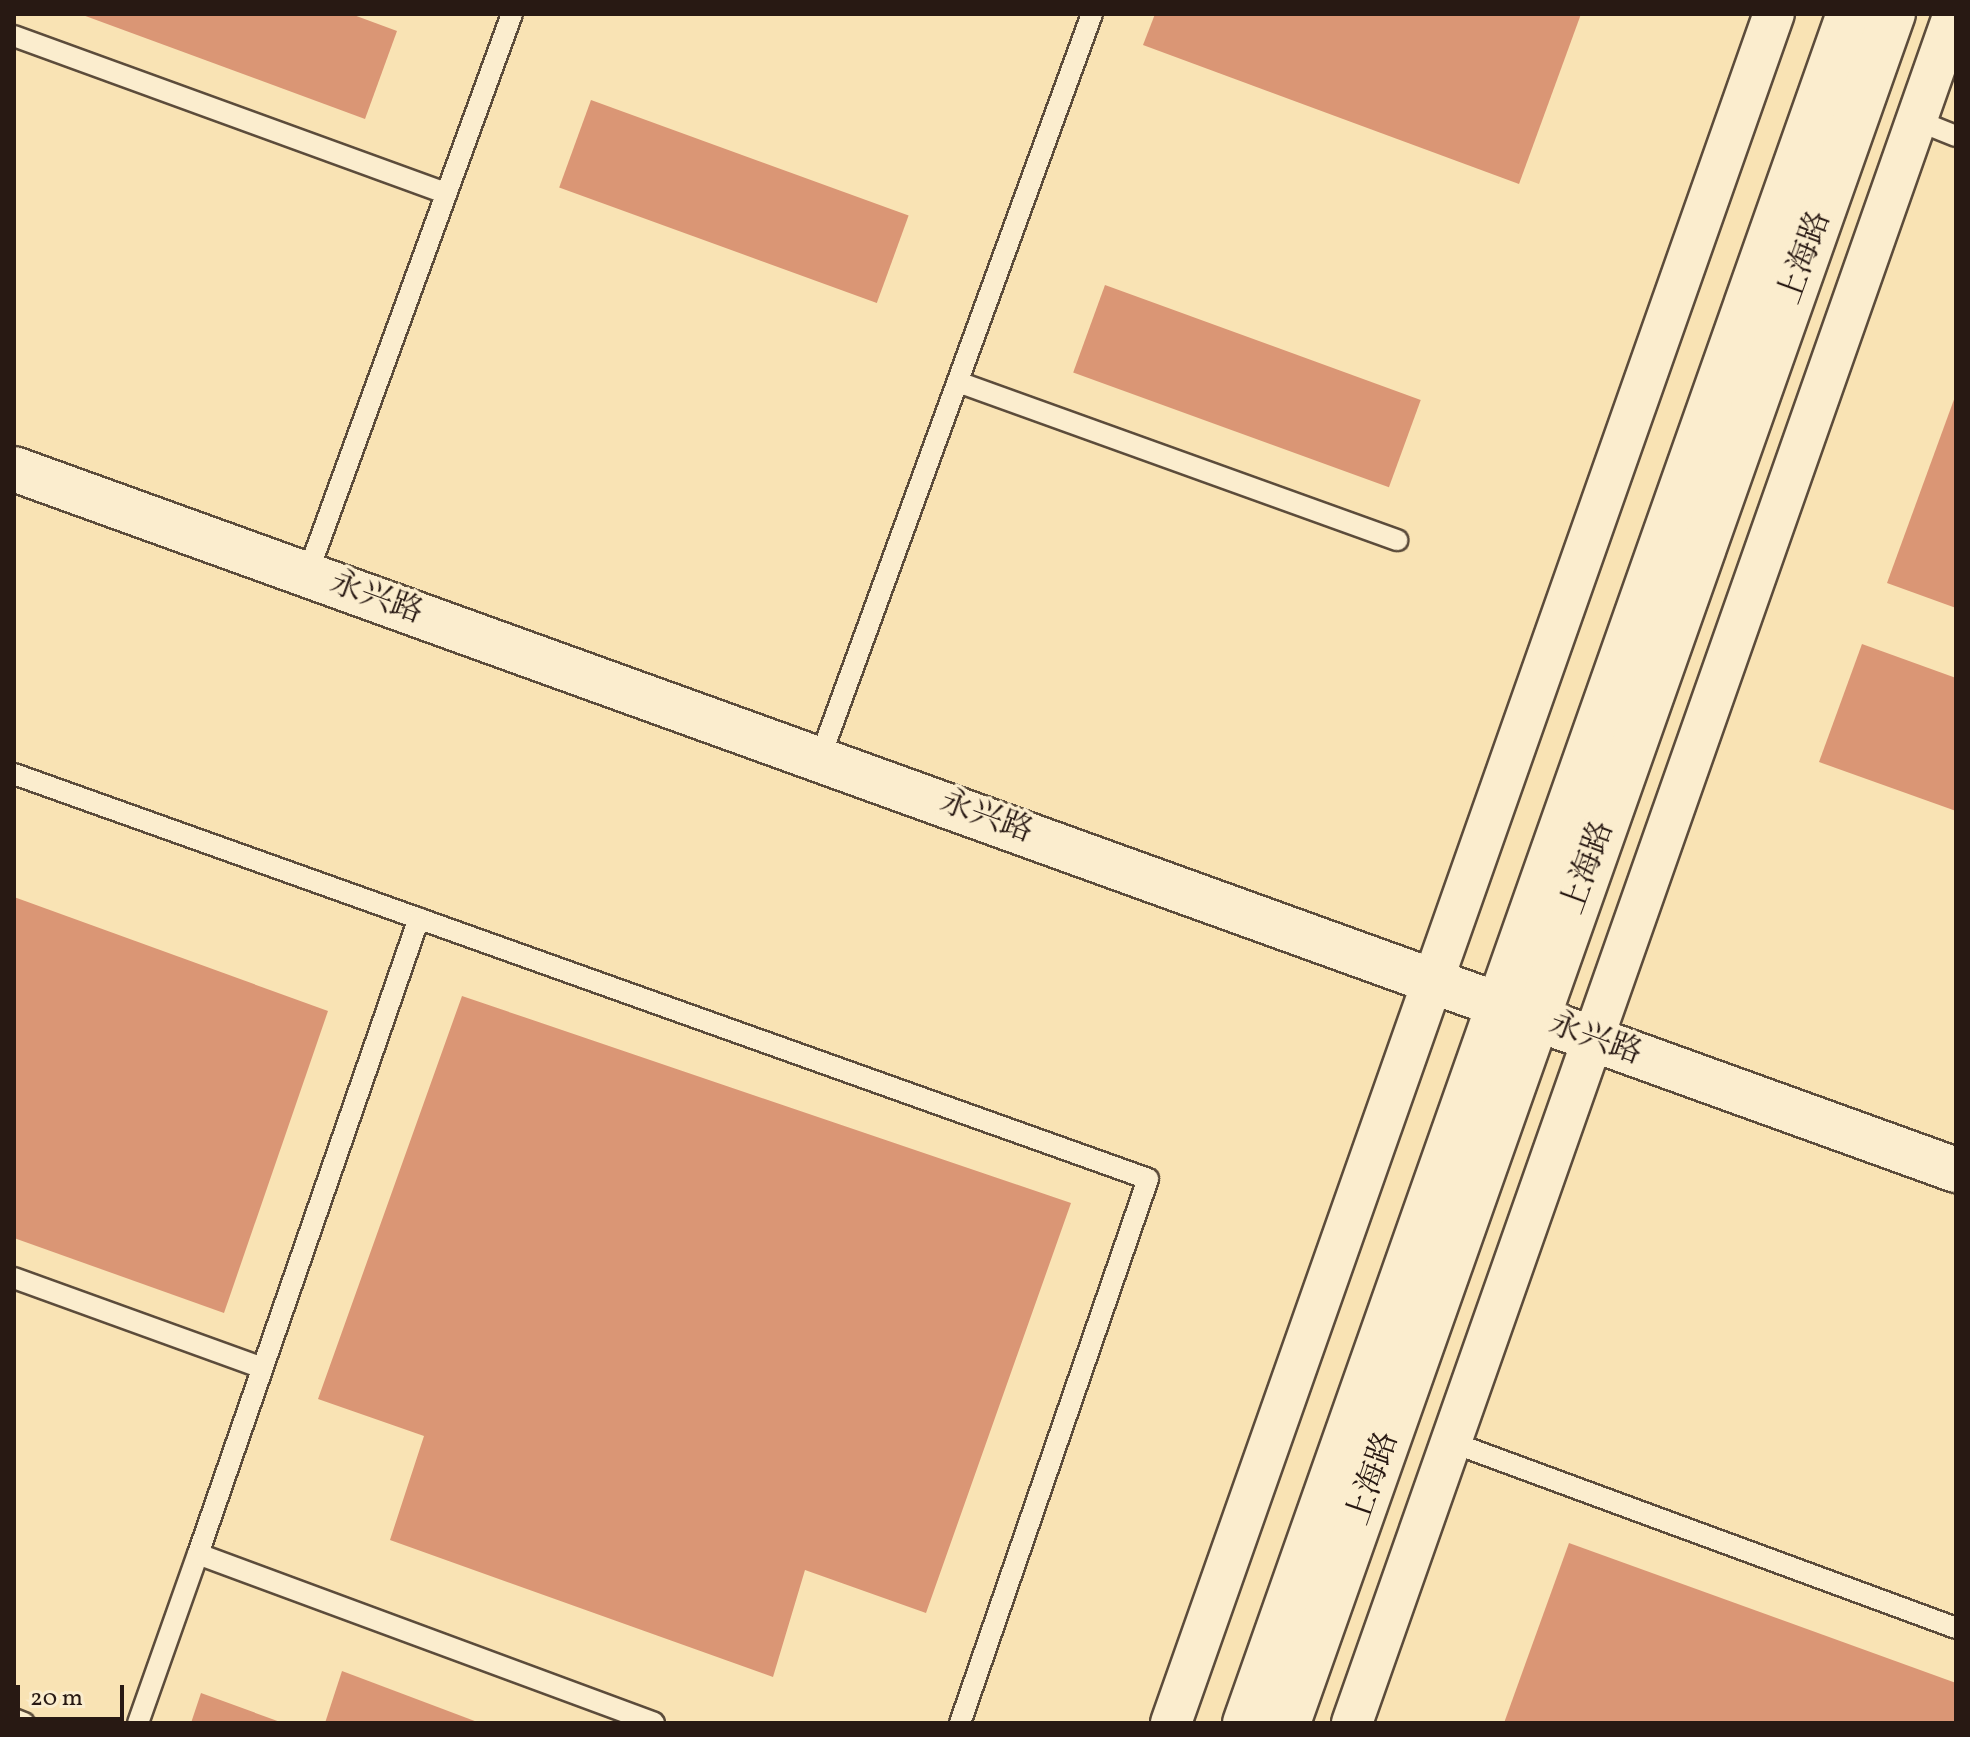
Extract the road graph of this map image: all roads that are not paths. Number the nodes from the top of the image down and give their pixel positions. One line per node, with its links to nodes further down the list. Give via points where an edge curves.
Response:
1 (512, 14): 10 (lane)
2 (1092, 14): 11 (lane)
3 (1774, 14): 18 (street)
4 (1849, 14): 19 (main road, 上海路)
5 (1893, 14): 19 (main road, 上海路)
6 (1954, 14): 8 (street)
7 (14, 36): 10 (lane)
8 (1916, 120): 9 (lane); 20 (street)
9 (1956, 136)
10 (446, 193): 14 (lane)
11 (958, 382): 13 (lane); 15 (lane)
12 (14, 469): 14 (main road, 永兴路)
13 (1397, 540)
14 (307, 575): 15 (main road, 永兴路)
15 (820, 758): 18 (main road, 永兴路)
16 (14, 774): 17 (lane)
17 (419, 918): 23 (lane); 31 (lane, via 1148,1179)
18 (1432, 981): 19 (main road, 永兴路); 32 (street)
19 (1517, 1012): 20 (main road, 永兴路); 33 (main road, 上海路); 34 (main road, 上海路)
20 (1593, 1039): 21 (main road, 永兴路); 24 (street)
21 (1956, 1170)
22 (14, 1278): 23 (lane)
23 (262, 1368): 25 (lane)
24 (1451, 1442): 26 (lane); 35 (street)
25 (198, 1554): 29 (lane); 30 (lane)
26 (1956, 1628)
27 (14, 1719): 28 (lane)
28 (24, 1723)
29 (138, 1723)
30 (654, 1723)
31 (960, 1723)
32 (1171, 1723)
33 (1245, 1723)
34 (1288, 1723)
35 (1352, 1723)

